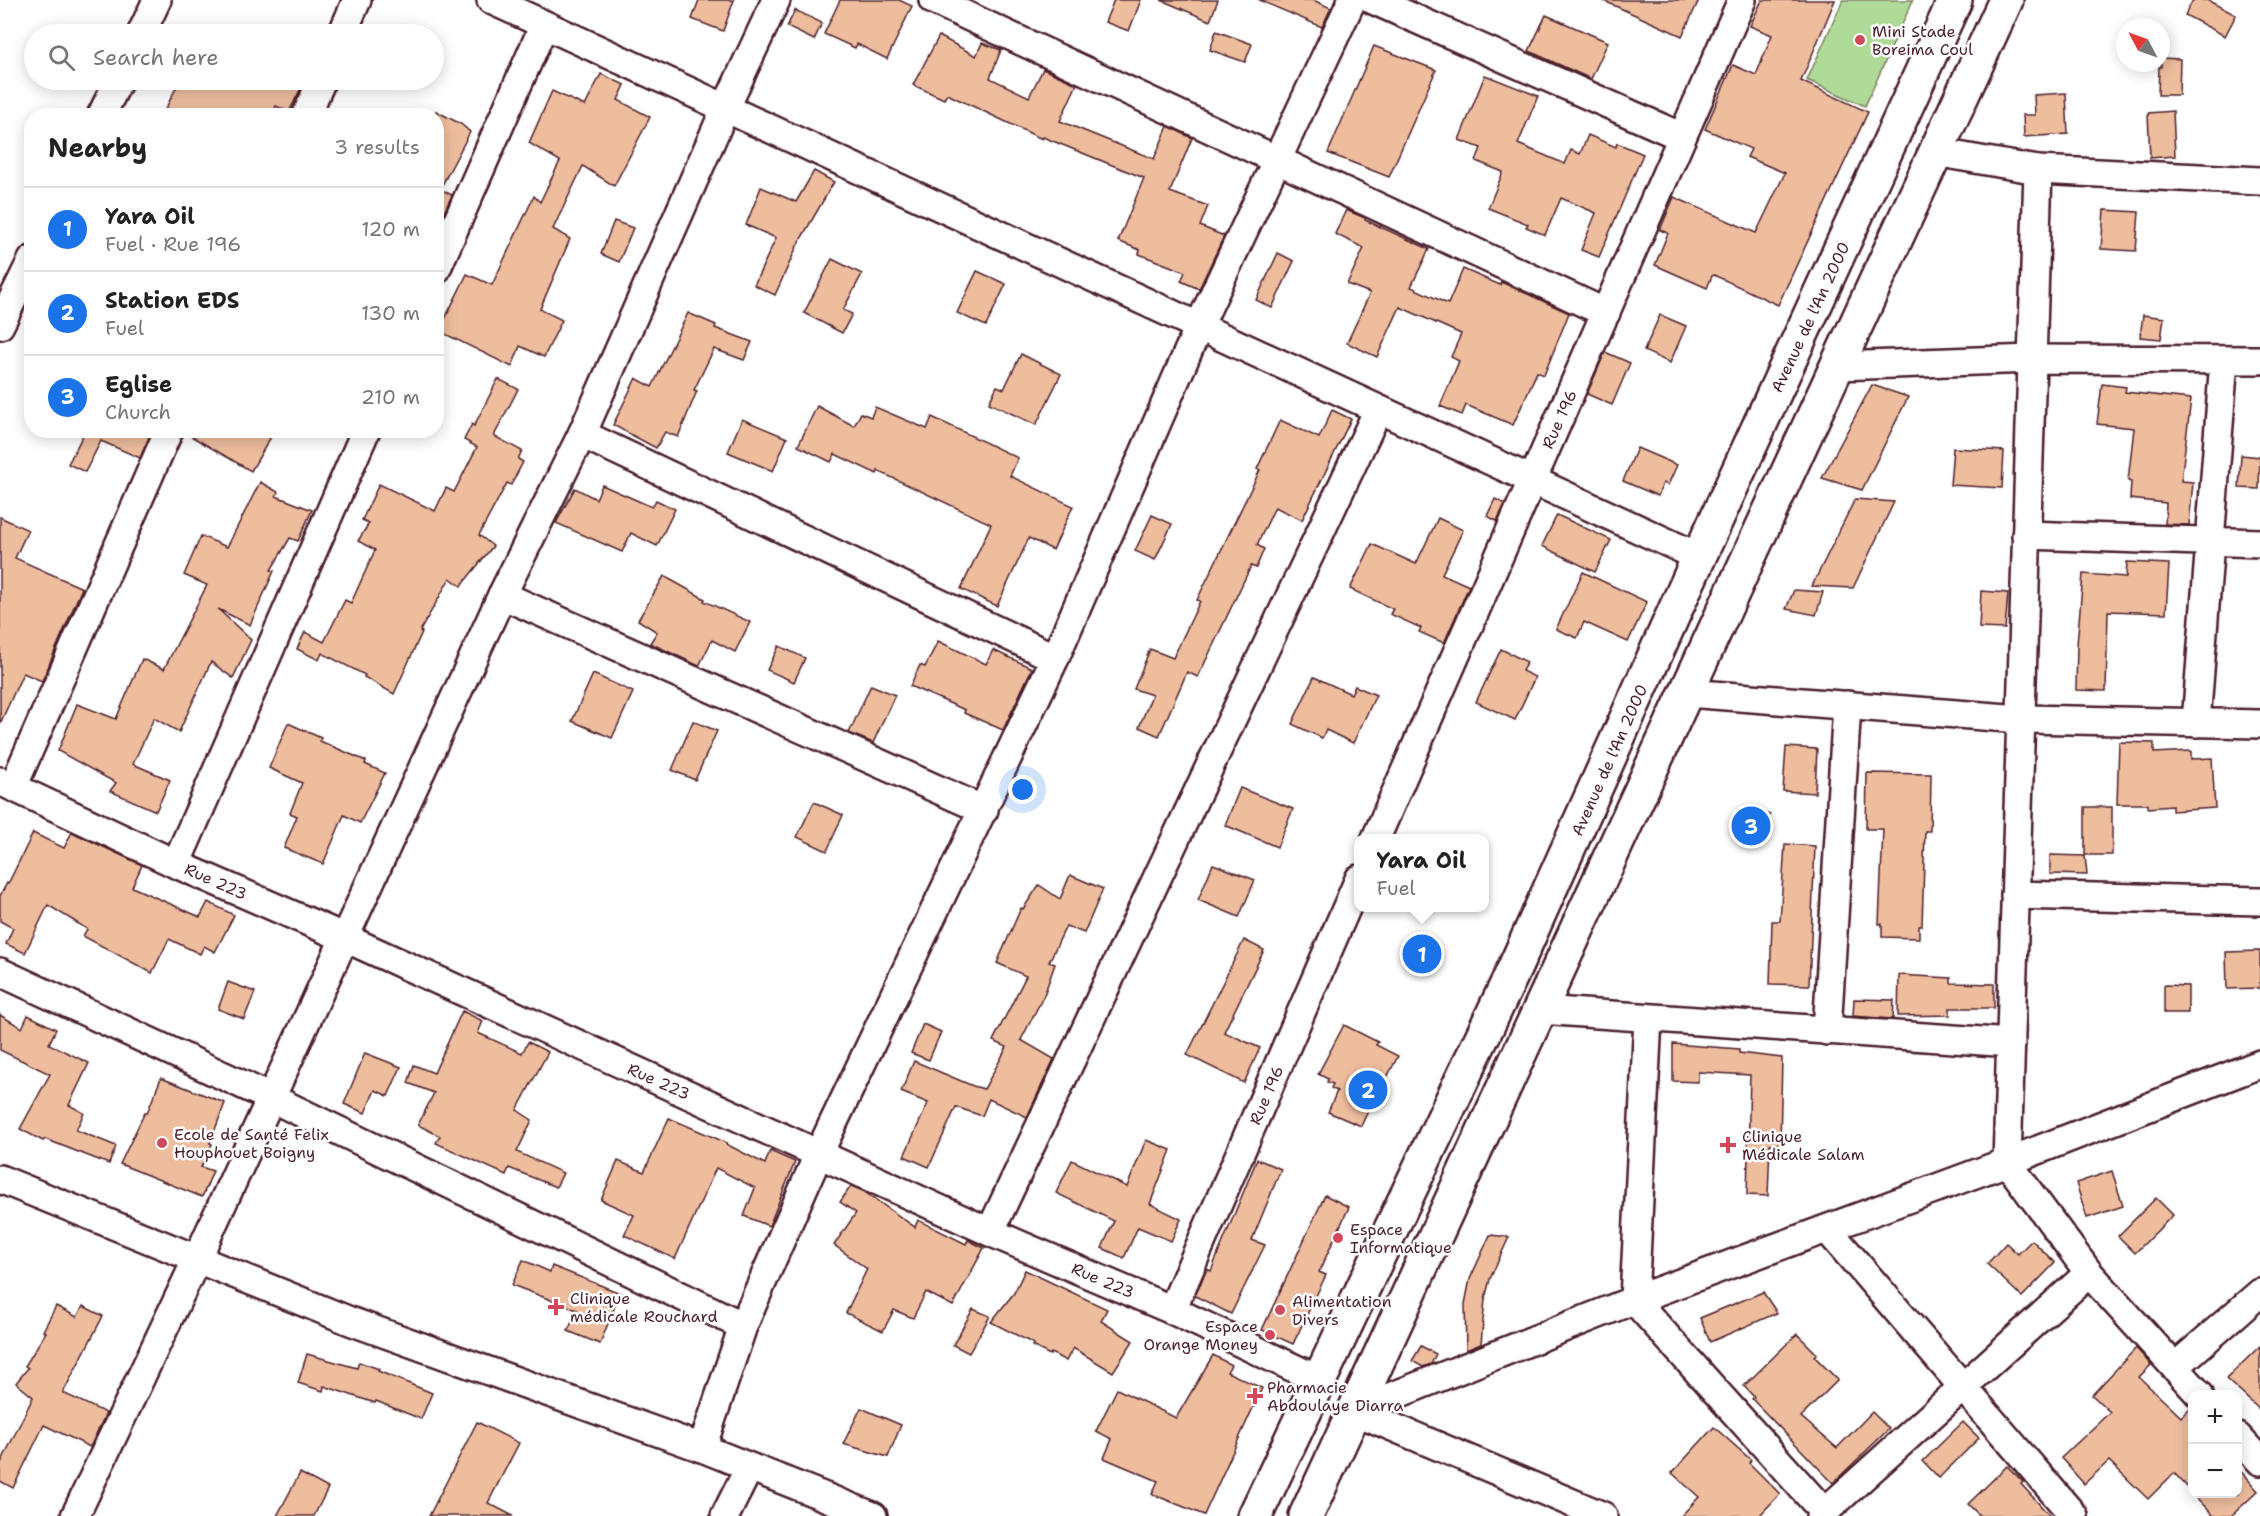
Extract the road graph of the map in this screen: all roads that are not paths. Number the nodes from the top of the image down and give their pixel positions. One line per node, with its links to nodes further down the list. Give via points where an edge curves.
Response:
1 (157, 0): 11 (street)
2 (357, 0): 12 (street)
3 (491, 0): 13 (street)
4 (776, 0): 16 (street)
5 (933, 0): 21 (street)
6 (1352, 0): 21 (street)
7 (1373, 0): 19 (street)
8 (1742, 0): 19 (street, Rue 196)
9 (1955, 0): 41 (main road, Avenue de l'An 2000)
10 (2006, 0): 20 (main road)
11 (146, 24)
12 (346, 24)
13 (544, 25): 16 (street); 24 (street)
14 (114, 90): 17 (street)
15 (318, 90): 18 (street)
16 (726, 107): 28 (street); 34 (street)
17 (105, 108)
18 (310, 108)
19 (1682, 137): 26 (street, Rue 196)
20 (1935, 152): 22 (street); 32 (main road)
21 (1276, 161): 26 (street); 28 (street)
22 (2037, 170): 23 (street); 29 (street)
23 (2260, 181)
24 (444, 252)
25 (24, 276): 27 (street)
26 (1606, 313): 37 (street, Rue 196)
27 (0, 325)
28 (1199, 326): 33 (street); 43 (street)
29 (2032, 358): 30 (street); 32 (street); 38 (street)
30 (2224, 360): 31 (street); 39 (street)
31 (2260, 360)
32 (1838, 366): 44 (main road)
33 (1378, 410): 37 (street); 68 (street)
34 (582, 434): 42 (street); 43 (street)
35 (165, 438): 49 (street)
36 (362, 438): 52 (street)
37 (1532, 480): 41 (street); 51 (street, Rue 196)
38 (2026, 535): 39 (street); 46 (street)
39 (2210, 541): 40 (street); 47 (street)
40 (2260, 543)
41 (1700, 557): 76 (main road, Avenue de l'An 2000, via 1511,976)
42 (502, 595): 50 (street); 56 (street)
43 (1055, 658): 50 (street)
44 (1686, 693): 45 (street); 58 (main road)
45 (1847, 705): 46 (street); 60 (street)
46 (2021, 719): 47 (street); 54 (street)
47 (2196, 723): 48 (street)
48 (2260, 724)
49 (6, 784): 52 (street, Rue 223)
50 (984, 810): 64 (street)
51 (1378, 834)
52 (176, 864): 56 (street, Rue 223)
53 (1354, 891): 73 (street, Rue 196)
54 (2015, 895): 55 (street); 61 (street)
55 (2260, 901)
56 (343, 937): 63 (street); 64 (street, Rue 223)
57 (0, 972): 63 (street)
58 (1540, 1010): 59 (street); 79 (main road)
59 (1648, 1018): 60 (street); 72 (street)
60 (1827, 1031): 61 (street)
61 (2011, 1043): 65 (street)
62 (2260, 1064): 65 (street)
63 (269, 1097): 69 (street); 74 (street)
64 (819, 1153): 68 (street, Rue 223); 74 (street)
65 (2007, 1162): 67 (street); 70 (street)
66 (4, 1189): 69 (street)
67 (1827, 1229): 72 (street); 77 (street)
68 (990, 1232): 73 (street, Rue 223)
69 (197, 1258): 81 (street, via 350,1321); 85 (street)
70 (2089, 1274): 75 (street); 77 (street)
71 (2260, 1293): 75 (street)
72 (1634, 1300): 79 (street); 84 (street)
73 (1172, 1310): 76 (street, Rue 223)
74 (743, 1326): 81 (street)
75 (2175, 1367): 78 (street)
76 (1319, 1380): 88 (main road, Avenue de l'An 2000)
77 (1963, 1387): 84 (street); 91 (street)
78 (2195, 1390)
79 (1355, 1411): 89 (main road); 90 (street)
80 (2242, 1441): 82 (street)
81 (702, 1448): 83 (street)
82 (2260, 1461)
83 (749, 1468): 86 (street); 87 (street)
84 (1822, 1514)
85 (77, 1516)
86 (725, 1516)
87 (873, 1516)
88 (1255, 1516)
89 (1306, 1516)
90 (1603, 1516)
91 (2074, 1516)

